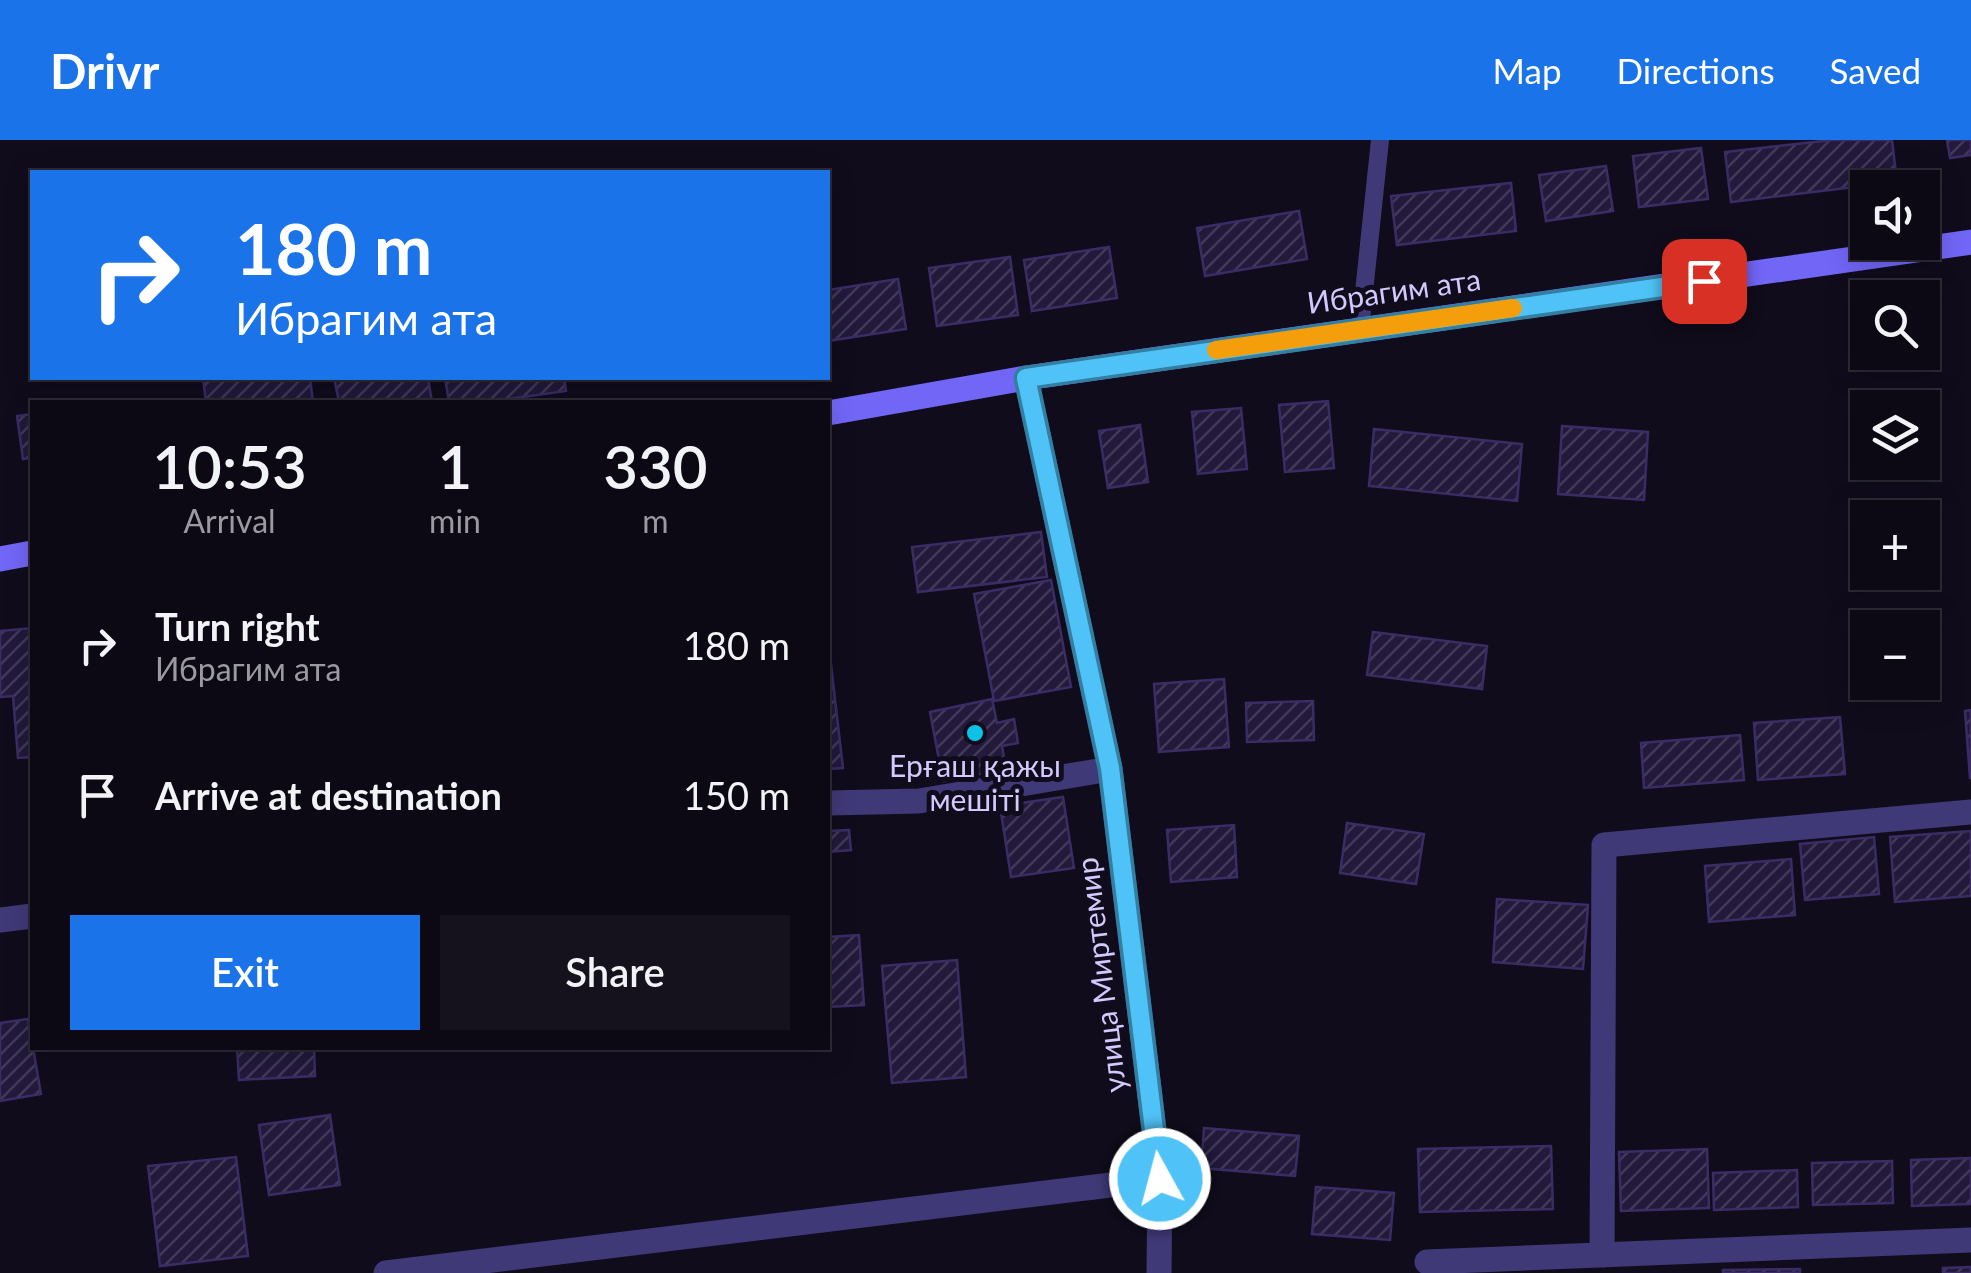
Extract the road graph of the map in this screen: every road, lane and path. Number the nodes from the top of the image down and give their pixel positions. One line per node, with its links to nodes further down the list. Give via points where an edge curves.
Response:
1 (1380, 140): 3 (lane)
2 (1971, 242): 3 (street, Ибрагим ата)
3 (1360, 330): 4 (street, Ибрагим ата)
4 (1026, 378): 5 (street, Ибрагим ата); 8 (street, улица Миртемир)
5 (830, 413)
6 (30, 553): 7 (street)
7 (0, 559)
8 (1110, 768): 9 (street, via 918,801); 13 (street, улица Миртемир)
9 (830, 804)
10 (1971, 812): 15 (street, via 1604,845)
11 (30, 916): 12 (street)
12 (0, 920)
13 (1160, 1179): 17 (street); 18 (street, улица Миртемир)
14 (1971, 1240): 15 (street)
15 (1602, 1255): 16 (street)
16 (1427, 1262)
17 (386, 1273)
18 (1159, 1273)

